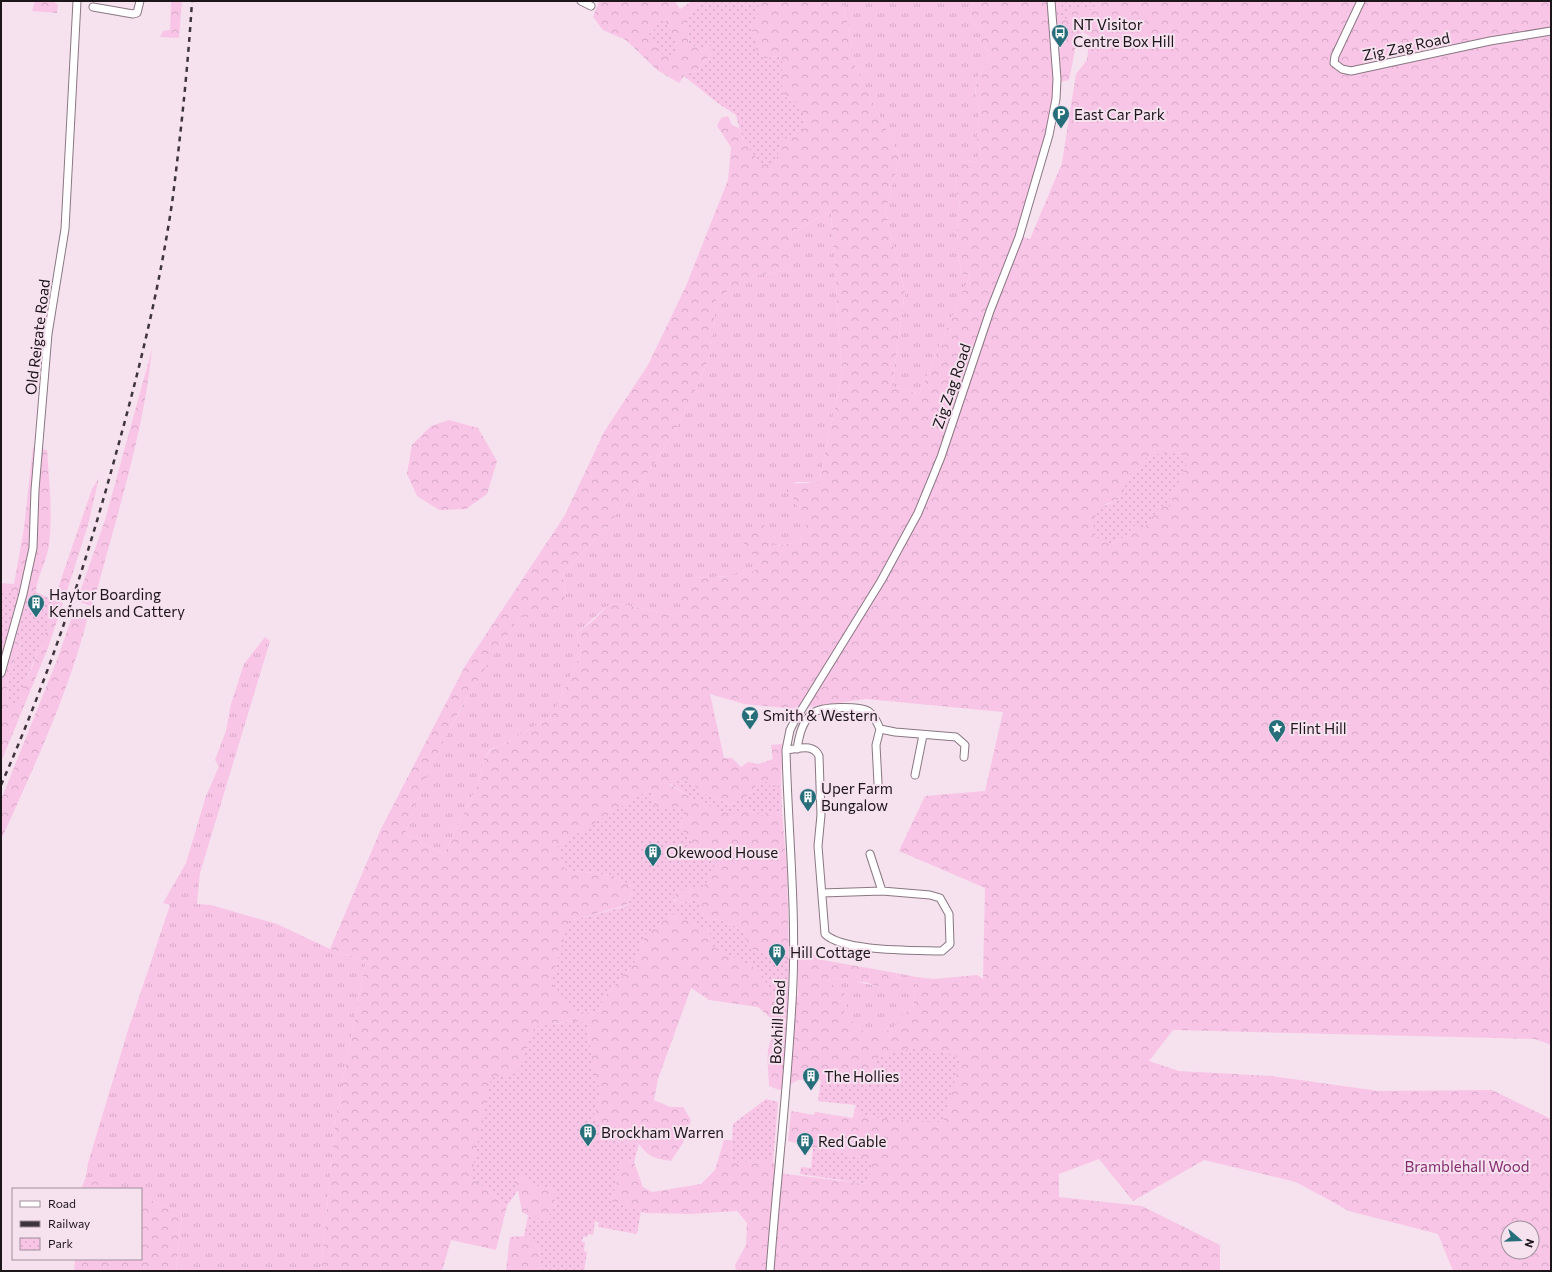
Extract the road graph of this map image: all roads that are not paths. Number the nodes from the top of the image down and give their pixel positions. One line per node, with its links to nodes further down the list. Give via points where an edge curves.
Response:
1 (77, 1): 9 (street, Old Reigate Road, via 65,229 48,334 35,490 33,548)
2 (140, 1): 7 (street, via 137,13 133,14)
3 (581, 1): 6 (street)
4 (1051, 1): 13 (street, Zig Zag Road, via 1057,79 1056,99 1049,135 1019,237 985,326 941,457 918,513 864,611 794,722)
5 (1361, 1): 8 (street, Zig Zag Road, via 1334,63 1342,69 1351,71 1490,41)
6 (591, 6)
7 (93, 7)
8 (1551, 31)
9 (1, 673)
10 (880, 729): 11 (street); 12 (street, via 870,712 862,708 824,708 814,712 805,722 799,735); 16 (street, via 876,745)
11 (923, 735): 14 (street, via 956,737 965,745); 15 (street)
12 (797, 749): 13 (street); 19 (street, via 811,747 816,749 819,756 821,815 818,846)
13 (786, 750): 20 (street, Boxhill Road, via 793,981)
14 (964, 757)
15 (915, 775)
16 (878, 783)
17 (870, 854): 18 (street)
18 (882, 891): 19 (street); 19 (street, via 940,898 949,914 950,944 942,951 902,950 831,940 825,934)
19 (822, 893)
20 (770, 1271)

